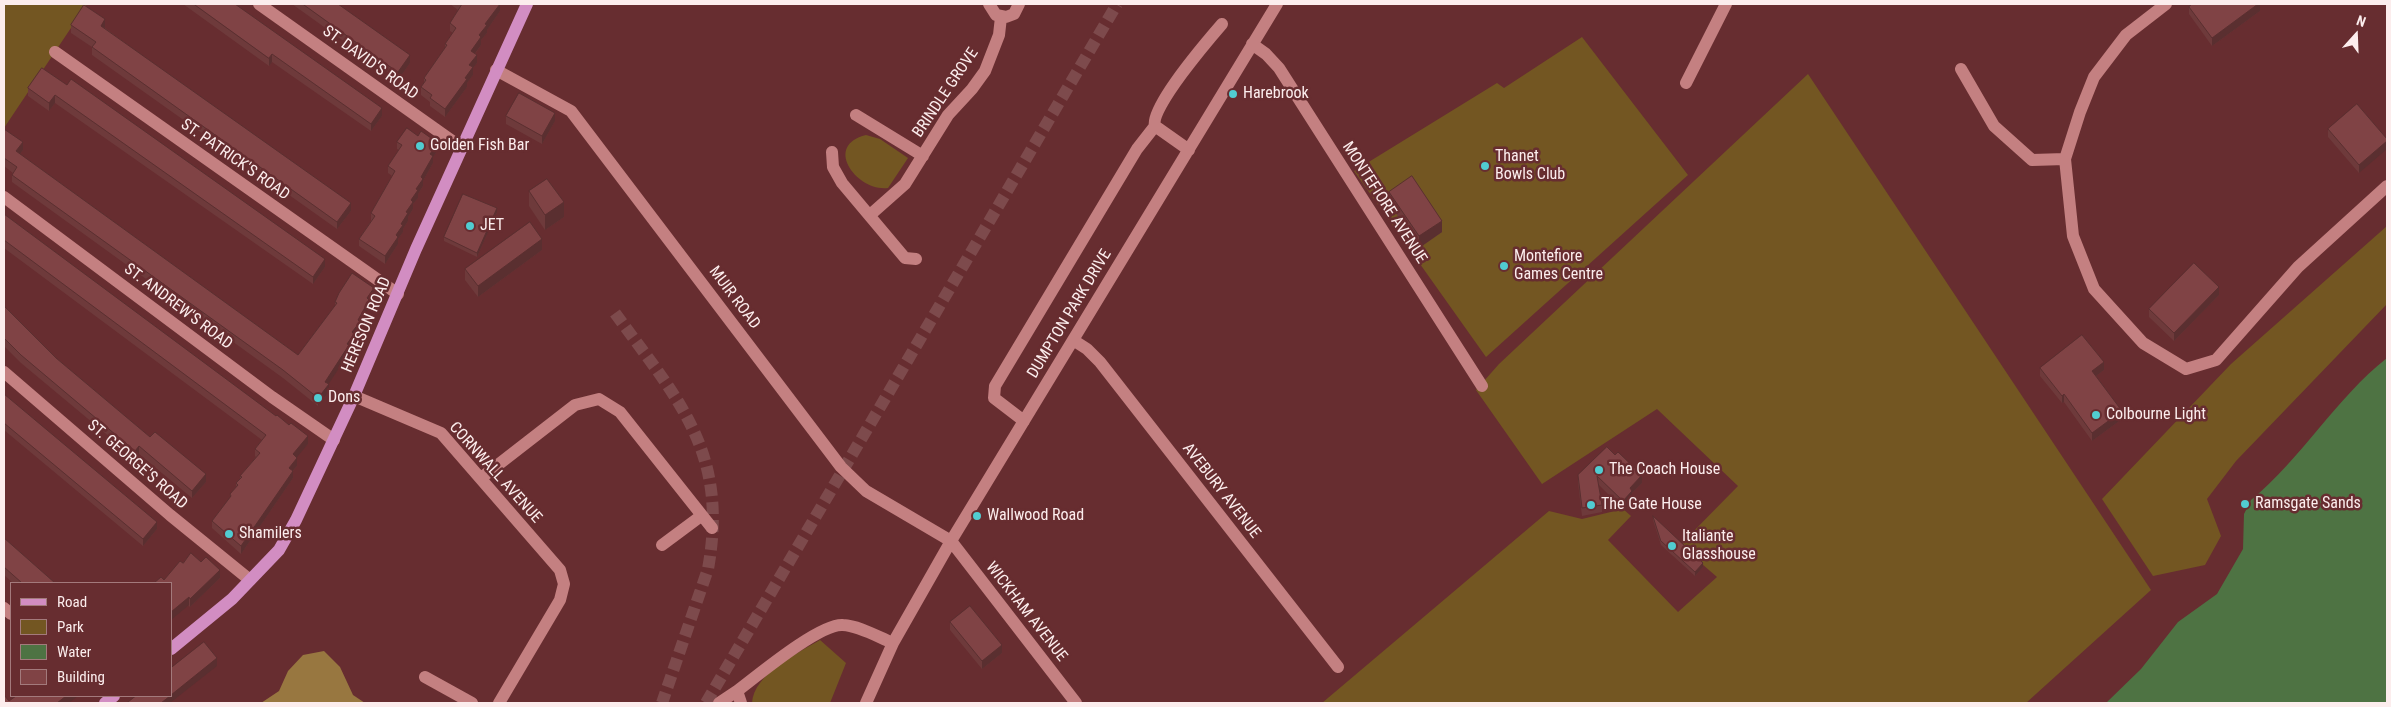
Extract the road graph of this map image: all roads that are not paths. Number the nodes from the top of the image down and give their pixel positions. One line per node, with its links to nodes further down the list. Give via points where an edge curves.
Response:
1 (259, 4): 17 (street, ST. DAVID'S ROAD)
2 (989, 4): 8 (street, via 992,12)
3 (1019, 4): 8 (street, via 1014,14)
4 (1726, 4): 14 (street)
5 (2166, 4): 21 (street, via 2126,35 2094,77)
6 (1274, 5): 10 (street, DUMPTON PARK DRIVE)
7 (523, 6): 13 (main road, HERESON ROAD)
8 (1001, 17): 20 (street, BRINDLE GROVE, via 999,35 984,71 948,115)
9 (1222, 24): 16 (street, via 1181,75 1155,117)
10 (1252, 44): 18 (street, DUMPTON PARK DRIVE); 29 (street, MONTEFIORE AVENUE, via 1279,68)
11 (55, 52): 26 (street, ST. PATRICK'S ROAD)
12 (1961, 69): 21 (street, via 1994,126 2032,160)
13 (496, 70): 17 (main road, HERESON ROAD); 36 (street, MUIR ROAD, via 571,111 841,468 866,491)
14 (1686, 83)
15 (856, 114): 20 (street, BRINDLE GROVE)
16 (1155, 126): 18 (street); 31 (street, via 1136,149 995,386 994,398)
17 (462, 148): 26 (main road, HERESON ROAD)
18 (1189, 150): 27 (street, DUMPTON PARK DRIVE)
19 (832, 152): 24 (street, via 833,167 842,184)
20 (923, 156): 24 (street, BRINDLE GROVE, via 905,184)
21 (2065, 159): 22 (street, via 2073,236 2094,289 2142,343 2186,369 2216,360 2298,267)
22 (2387, 186)
23 (4, 198): 32 (street, ST. ANDREW'S ROAD)
24 (870, 215): 25 (street, via 905,258)
25 (916, 259)
26 (398, 294): 30 (main road, HERESON ROAD)
27 (1074, 340): 31 (street, DUMPTON PARK DRIVE); 41 (street, AVEBURY AVENUE, via 1100,362)
28 (4, 372): 38 (street, ST. GEORGE'S ROAD)
29 (1482, 386)
30 (354, 396): 32 (main road, HERESON ROAD); 33 (street, CORNWALL AVENUE, via 441,433)
31 (1024, 421): 36 (street, DUMPTON PARK DRIVE)
32 (334, 440): 38 (main road, HERESON ROAD, via 279,550)
33 (480, 478): 34 (street, via 575,405 599,399 620,412); 45 (street, CORNWALL AVENUE, via 560,570 564,584 560,600)
34 (701, 516): 35 (street); 37 (street)
35 (712, 528)
36 (951, 541): 39 (street, DUMPTON PARK DRIVE); 48 (street, WICKHAM AVENUE)
37 (662, 546)
38 (250, 580): 40 (main road, HERESON ROAD)
39 (893, 643): 43 (street, via 856,628 835,626 813,635); 47 (street, DUMPTON PARK DRIVE)
40 (172, 648)
41 (1338, 667)
42 (425, 677): 44 (street)
43 (739, 697): 46 (street)
44 (472, 703)
45 (499, 703)
46 (719, 703)
47 (866, 703)
48 (1076, 703)

